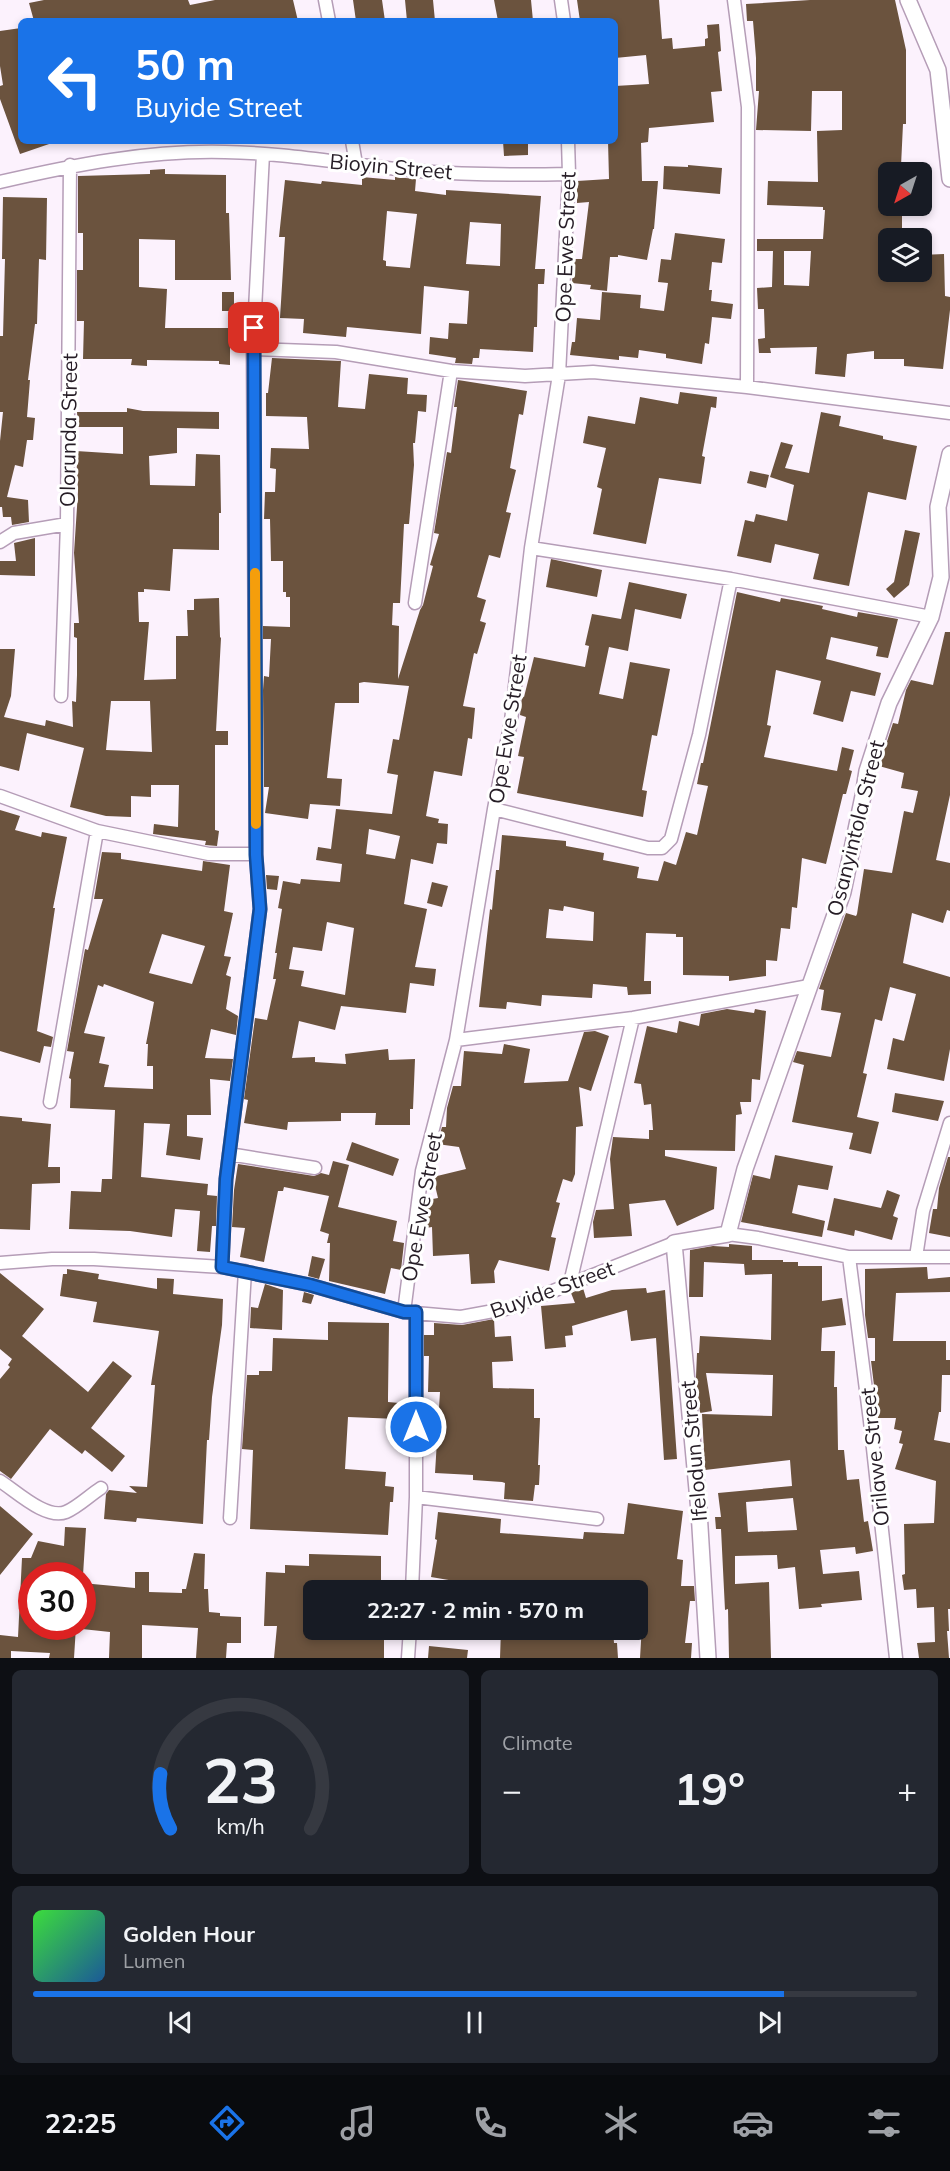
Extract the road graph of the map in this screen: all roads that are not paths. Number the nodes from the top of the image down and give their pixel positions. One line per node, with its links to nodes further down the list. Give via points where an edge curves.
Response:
1 (325, 0): 5 (street)
2 (561, 0): 6 (street)
3 (734, 0): 19 (street, via 748,107)
4 (908, 0): 7 (street)
5 (328, 18)
6 (564, 18)
7 (944, 70): 14 (street)
8 (353, 144): 11 (street)
9 (568, 144): 13 (street, Ope Ewe Street)
10 (263, 154): 11 (street, Bioyin Street); 12 (street, Bioyin Street, via 136,156); 16 (street)
11 (356, 164): 13 (street, Bioyin Street, via 420,172)
12 (70, 165): 15 (street, Bioyin Street); 22 (street, Olorunda Street)
13 (569, 174): 18 (street, Ope Ewe Street)
14 (950, 179)
15 (0, 182)
16 (253, 350): 17 (street, via 336,352); 33 (street)
17 (451, 371): 18 (street); 27 (street)
18 (560, 375): 19 (street, via 593,372); 25 (street, Ope Ewe Street)
19 (747, 387): 20 (street)
20 (950, 413)
21 (950, 454): 23 (street, Osanyintola Street, via 938,507)
22 (66, 524): 24 (street, via 14,533); 29 (street, Olorunda Street)
23 (945, 534): 28 (street, Osanyintola Street, via 941,577)
24 (0, 542)
25 (531, 548): 26 (street); 31 (street, Ope Ewe Street, via 511,721)
26 (731, 579): 28 (street); 31 (street, via 699,735 671,839 662,848 648,848)
27 (415, 603)
28 (931, 617): 34 (street, Osanyintola Street, via 889,703 867,771 843,892)
29 (61, 696)
30 (0, 796): 32 (street)
31 (494, 809): 36 (street, Ope Ewe Street)
32 (97, 831): 33 (street, via 209,854); 37 (street)
33 (256, 855): 39 (street, via 260,909)
34 (809, 986): 35 (street); 41 (street, Osanyintola Street, via 745,1169)
35 (633, 1018): 36 (street); 49 (street)
36 (456, 1040): 50 (street, Ope Ewe Street, via 422,1171)
37 (50, 1102)
38 (950, 1123): 44 (street, via 923,1211)
39 (229, 1154): 40 (street); 47 (street)
40 (315, 1168)
41 (728, 1234): 42 (street); 43 (street)
42 (674, 1244): 49 (street, Buyide Street); 59 (street, Ifelodun Street, via 699,1511)
43 (849, 1257): 44 (street); 60 (street, Orilawe Street)
44 (916, 1257): 45 (street)
45 (950, 1257)
46 (0, 1263): 47 (street, Buyide Street, via 52,1258)
47 (222, 1267): 48 (street, Buyide Street)
48 (245, 1271): 50 (street, Buyide Street); 54 (street)
49 (570, 1283): 50 (street, Buyide Street, via 490,1313 461,1317)
50 (410, 1312): 53 (street, Ope Ewe Street)
51 (0, 1480): 52 (street, via 46,1512 57,1514)
52 (101, 1488)
53 (416, 1497): 55 (street); 56 (street, Ope Ewe Street)
54 (230, 1518)
55 (597, 1519)
56 (412, 1580)
57 (409, 1640): 58 (street)
58 (408, 1658)
59 (708, 1658)
60 (896, 1658)

